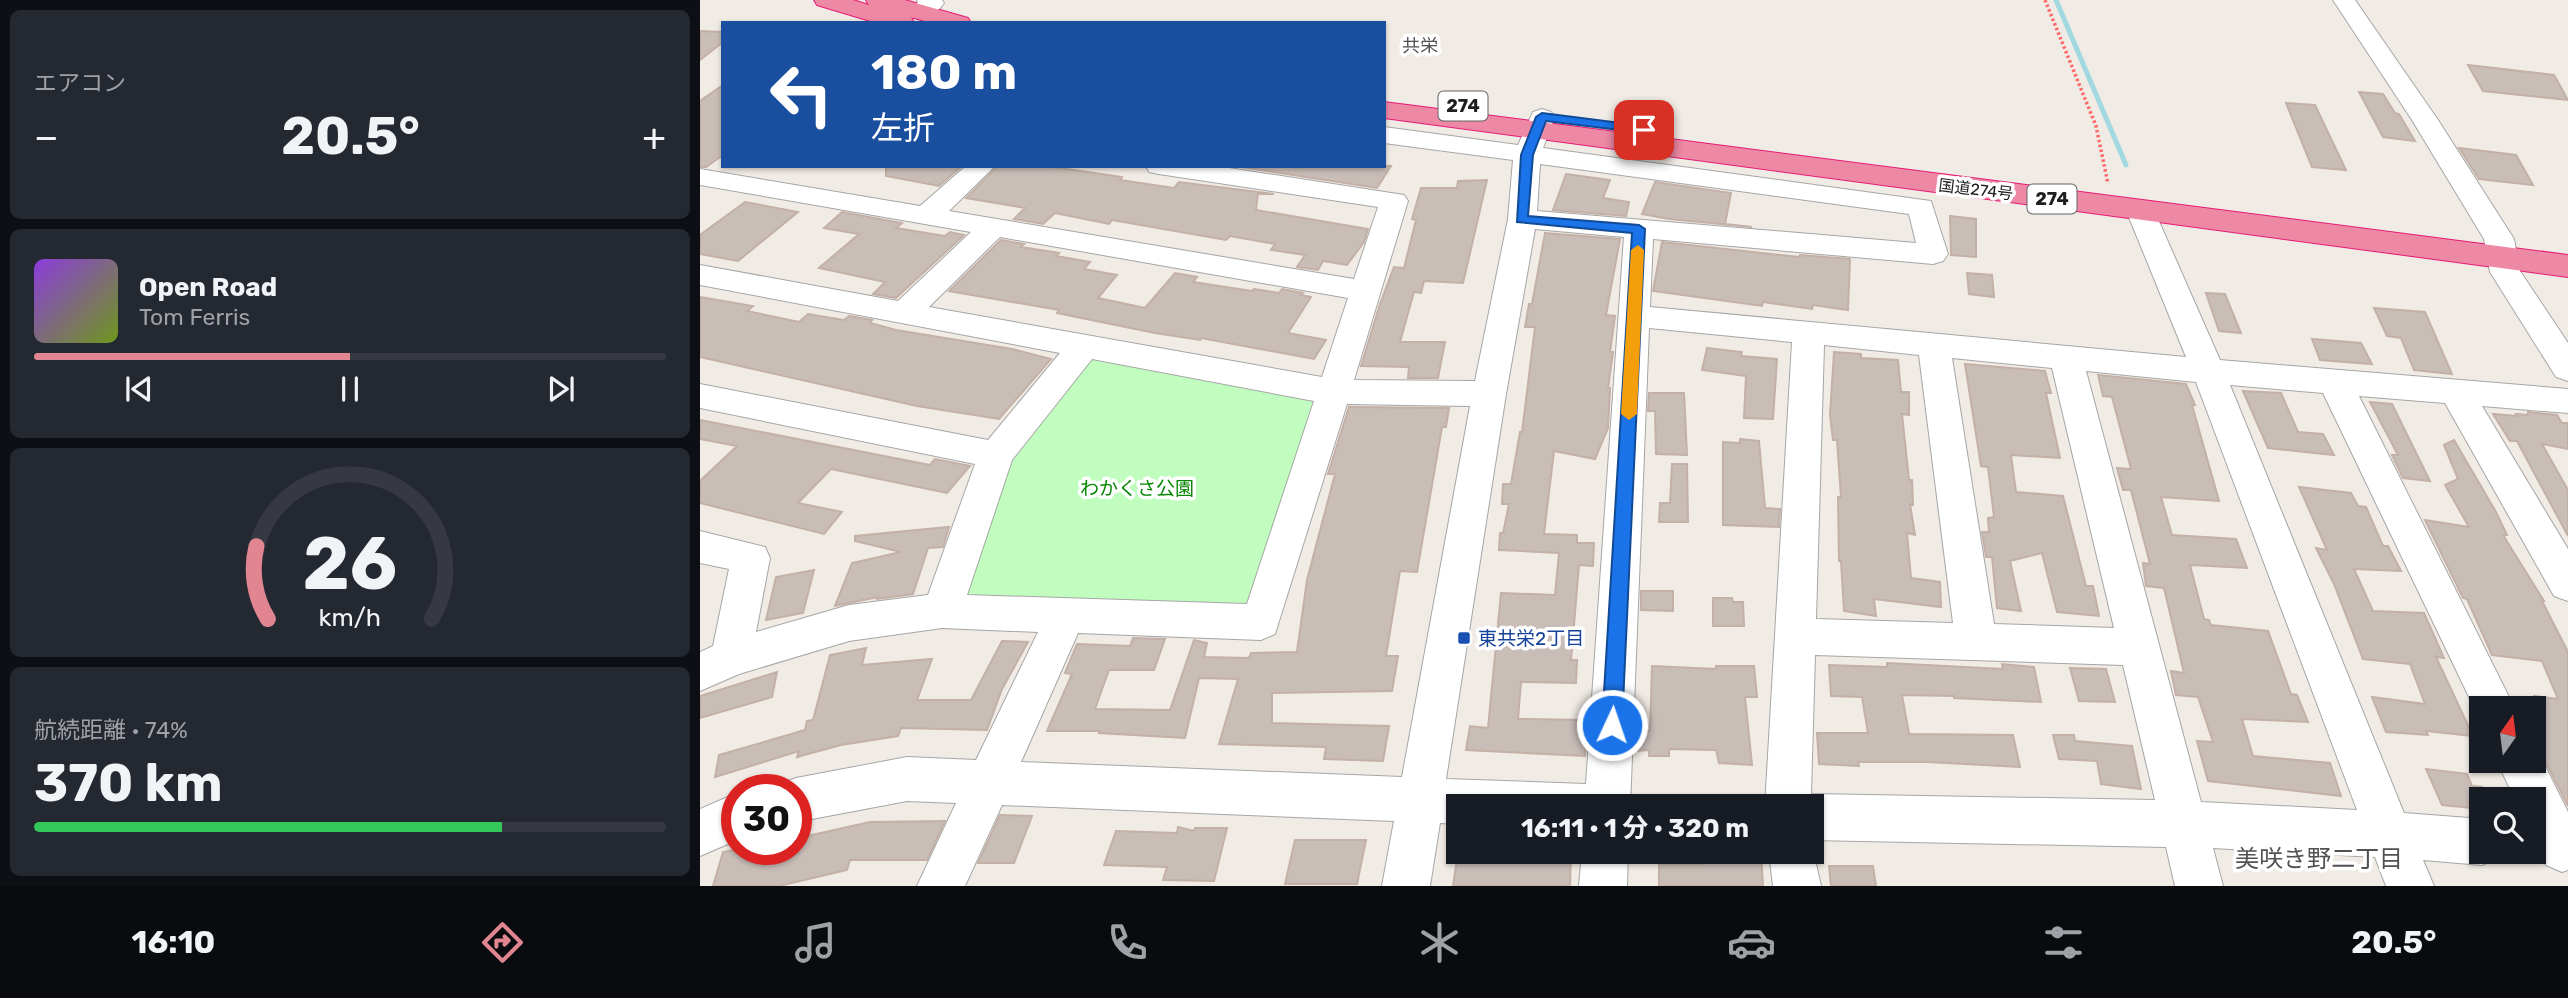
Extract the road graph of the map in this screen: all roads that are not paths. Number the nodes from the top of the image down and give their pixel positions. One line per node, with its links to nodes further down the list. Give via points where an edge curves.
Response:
1 (826, 0): 4 (highway)
2 (878, 0): 4 (highway)
3 (2344, 0): 18 (street, via 2425,120)
4 (917, 12): 5 (highway)
5 (951, 21)
6 (1386, 97): 9 (highway, 国道274号 / 274)
7 (1386, 110): 9 (highway, 国道274号 / 274)
8 (1386, 135): 9 (street)
9 (1535, 135): 13 (highway, 国道274号 / 274); 15 (street); 17 (street, via 1921,207 1933,254); 18 (highway, 国道274号 / 274, via 2109,189)
10 (980, 168): 14 (street)
11 (1172, 168): 22 (street, via 1394,201)
12 (700, 177): 14 (street)
13 (2140, 210): 18 (highway, 国道274号 / 274); 30 (street)
14 (928, 214): 16 (street)
15 (1522, 219): 17 (street); 34 (street)
16 (995, 226): 22 (street); 23 (street)
17 (1639, 229): 24 (street)
18 (2501, 248): 19 (highway, 国道274号 / 274); 20 (highway, 国道274号 / 274); 29 (street, via 2505,272)
19 (2568, 248)
20 (2568, 267)
21 (700, 275): 23 (street)
22 (1366, 291): 32 (street)
23 (904, 313): 26 (street)
24 (1634, 316): 25 (street); 49 (street)
25 (1808, 334): 27 (street); 42 (street)
26 (1084, 346): 32 (street); 37 (street)
27 (1934, 346): 28 (street); 43 (street)
28 (2066, 358): 30 (street); 44 (street)
29 (2568, 369)
30 (2208, 371): 31 (street); 58 (street)
31 (2335, 382): 33 (street); 46 (street)
32 (1334, 392): 34 (street); 41 (street, via 1261,622)
33 (2456, 392): 36 (street); 39 (street)
34 (1489, 394): 52 (street)
35 (700, 396): 37 (street)
36 (2568, 401)
37 (996, 455): 40 (street)
38 (700, 547): 45 (street, via 751,558)
39 (2568, 584)
40 (942, 611): 41 (street); 45 (street, via 849,623)
41 (1066, 615): 48 (street)
42 (1795, 636): 43 (street); 50 (street)
43 (1976, 641): 44 (street)
44 (2140, 647): 55 (street)
45 (715, 665)
46 (2488, 696)
47 (2524, 774): 60 (street)
48 (989, 782): 51 (street, via 907,779); 52 (street); 63 (street)
49 (1608, 794)
50 (1789, 794)
51 (812, 797)
52 (1422, 800): 53 (street); 64 (street)
53 (1446, 801)
54 (1824, 817): 55 (street)
55 (2182, 822): 58 (street); 67 (street)
56 (721, 823): 57 (street)
57 (700, 832)
58 (2391, 834): 59 (street); 68 (street)
59 (2469, 841)
60 (2555, 849)
61 (1604, 864): 65 (street)
62 (1794, 864): 66 (street)
63 (941, 886)
64 (1406, 886)
65 (1603, 886)
66 (1797, 886)
67 (2199, 886)
68 (2410, 886)

